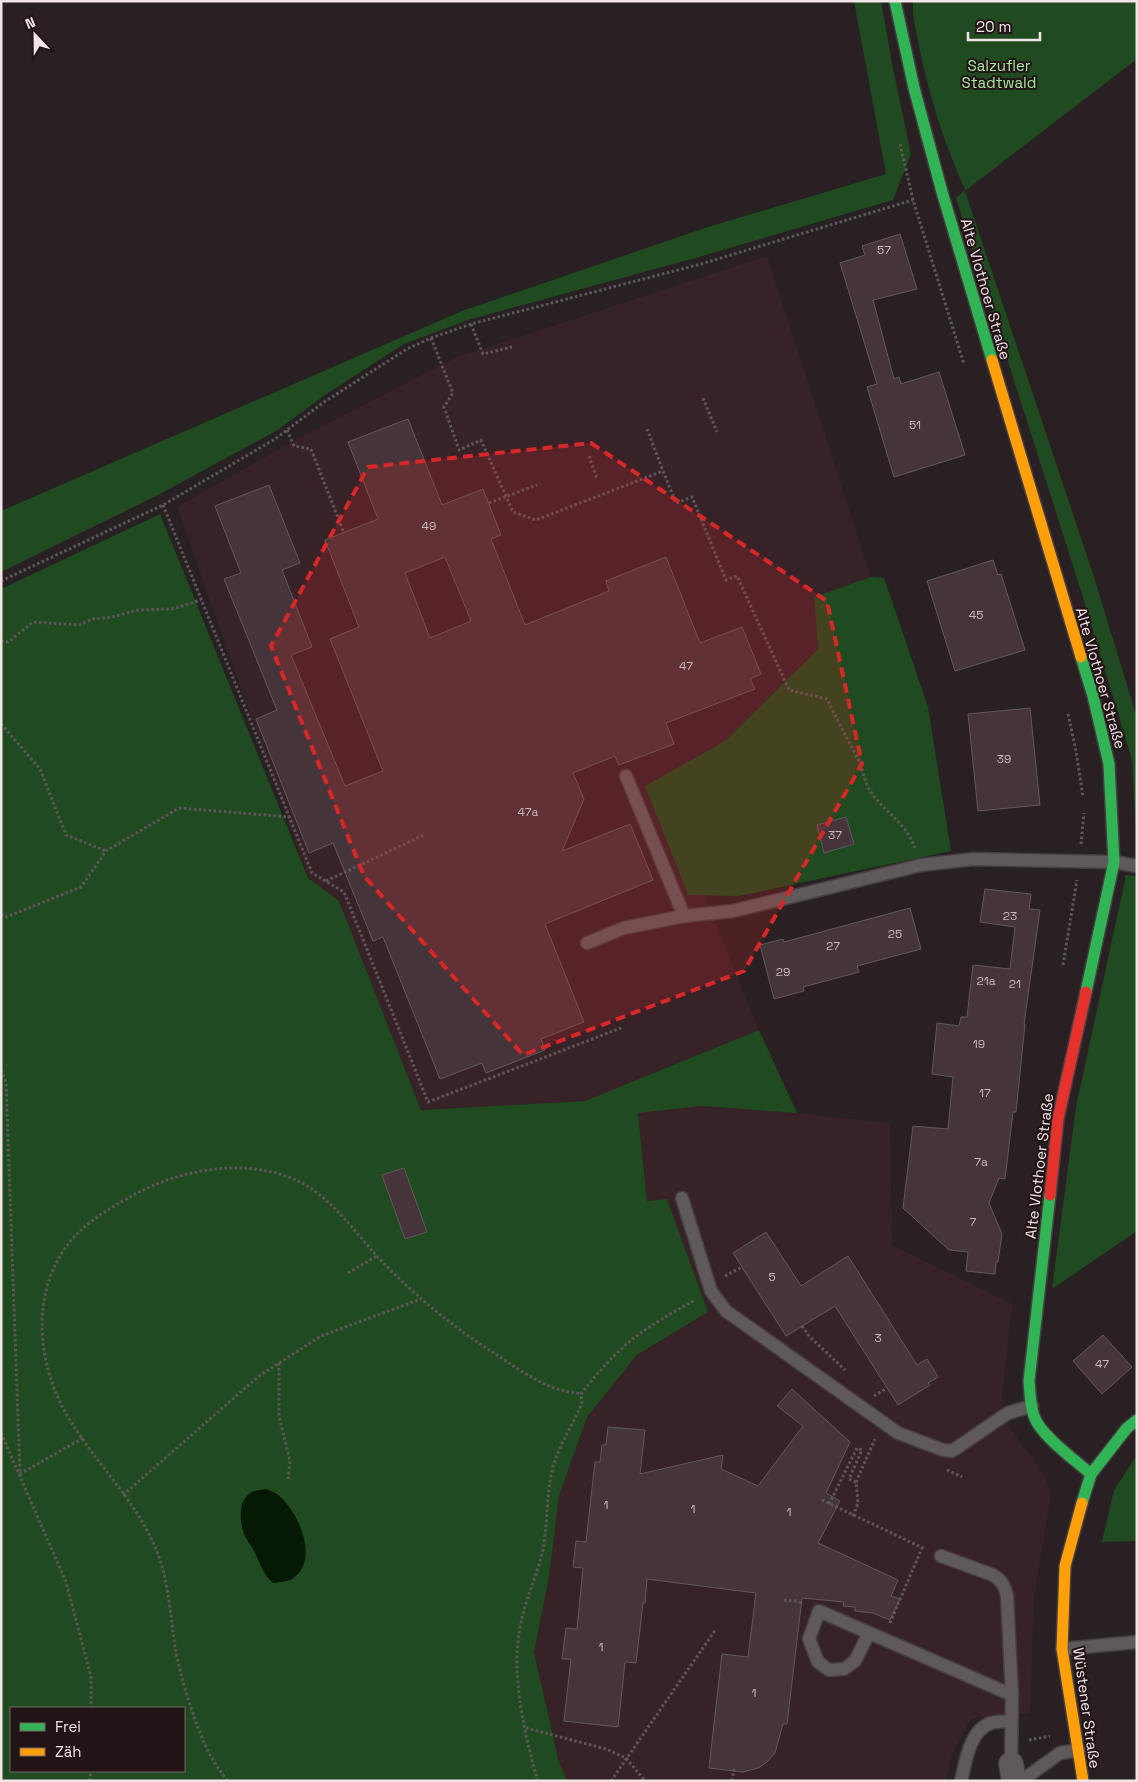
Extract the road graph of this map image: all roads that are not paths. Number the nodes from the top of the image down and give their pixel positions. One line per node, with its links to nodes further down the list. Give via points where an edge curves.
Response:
1 (895, 1): 3 (street, Alte Vlothoer Straße, via 942,192 1093,696 1109,764)
2 (626, 776): 5 (lane)
3 (1114, 862): 4 (lane); 5 (lane, via 974,859 921,865 733,911); 8 (street, Alte Vlothoer Straße, via 1058,1119 1029,1381)
4 (1137, 866)
5 (684, 916): 6 (lane, via 624,928)
6 (587, 943)
7 (682, 1198): 8 (lane, via 711,1291 726,1311 907,1437 952,1451 1008,1413)
8 (1032, 1406): 10 (street, Alte Vlothoer Straße, via 1041,1430)
9 (1137, 1420): 10 (street, Wüstener Straße)
10 (1091, 1474): 14 (street, Wüstener Straße, via 1065,1566)
11 (941, 1556): 15 (lane, via 994,1575 1005,1588)
12 (869, 1634): 12 (lane, via 819,1611 809,1639 818,1662 829,1670 844,1669 855,1661); 15 (lane)
13 (1137, 1642): 14 (lane)
14 (1062, 1650): 17 (street, Wüstener Straße)
15 (1012, 1695): 16 (lane)
16 (1011, 1721): 18 (lane); 19 (lane, via 992,1723 980,1730 972,1742)
17 (1078, 1750): 18 (lane, via 1060,1753 1031,1774); 20 (street, Wüstener Straße)
18 (1014, 1767)
19 (961, 1781)
20 (1083, 1781)

